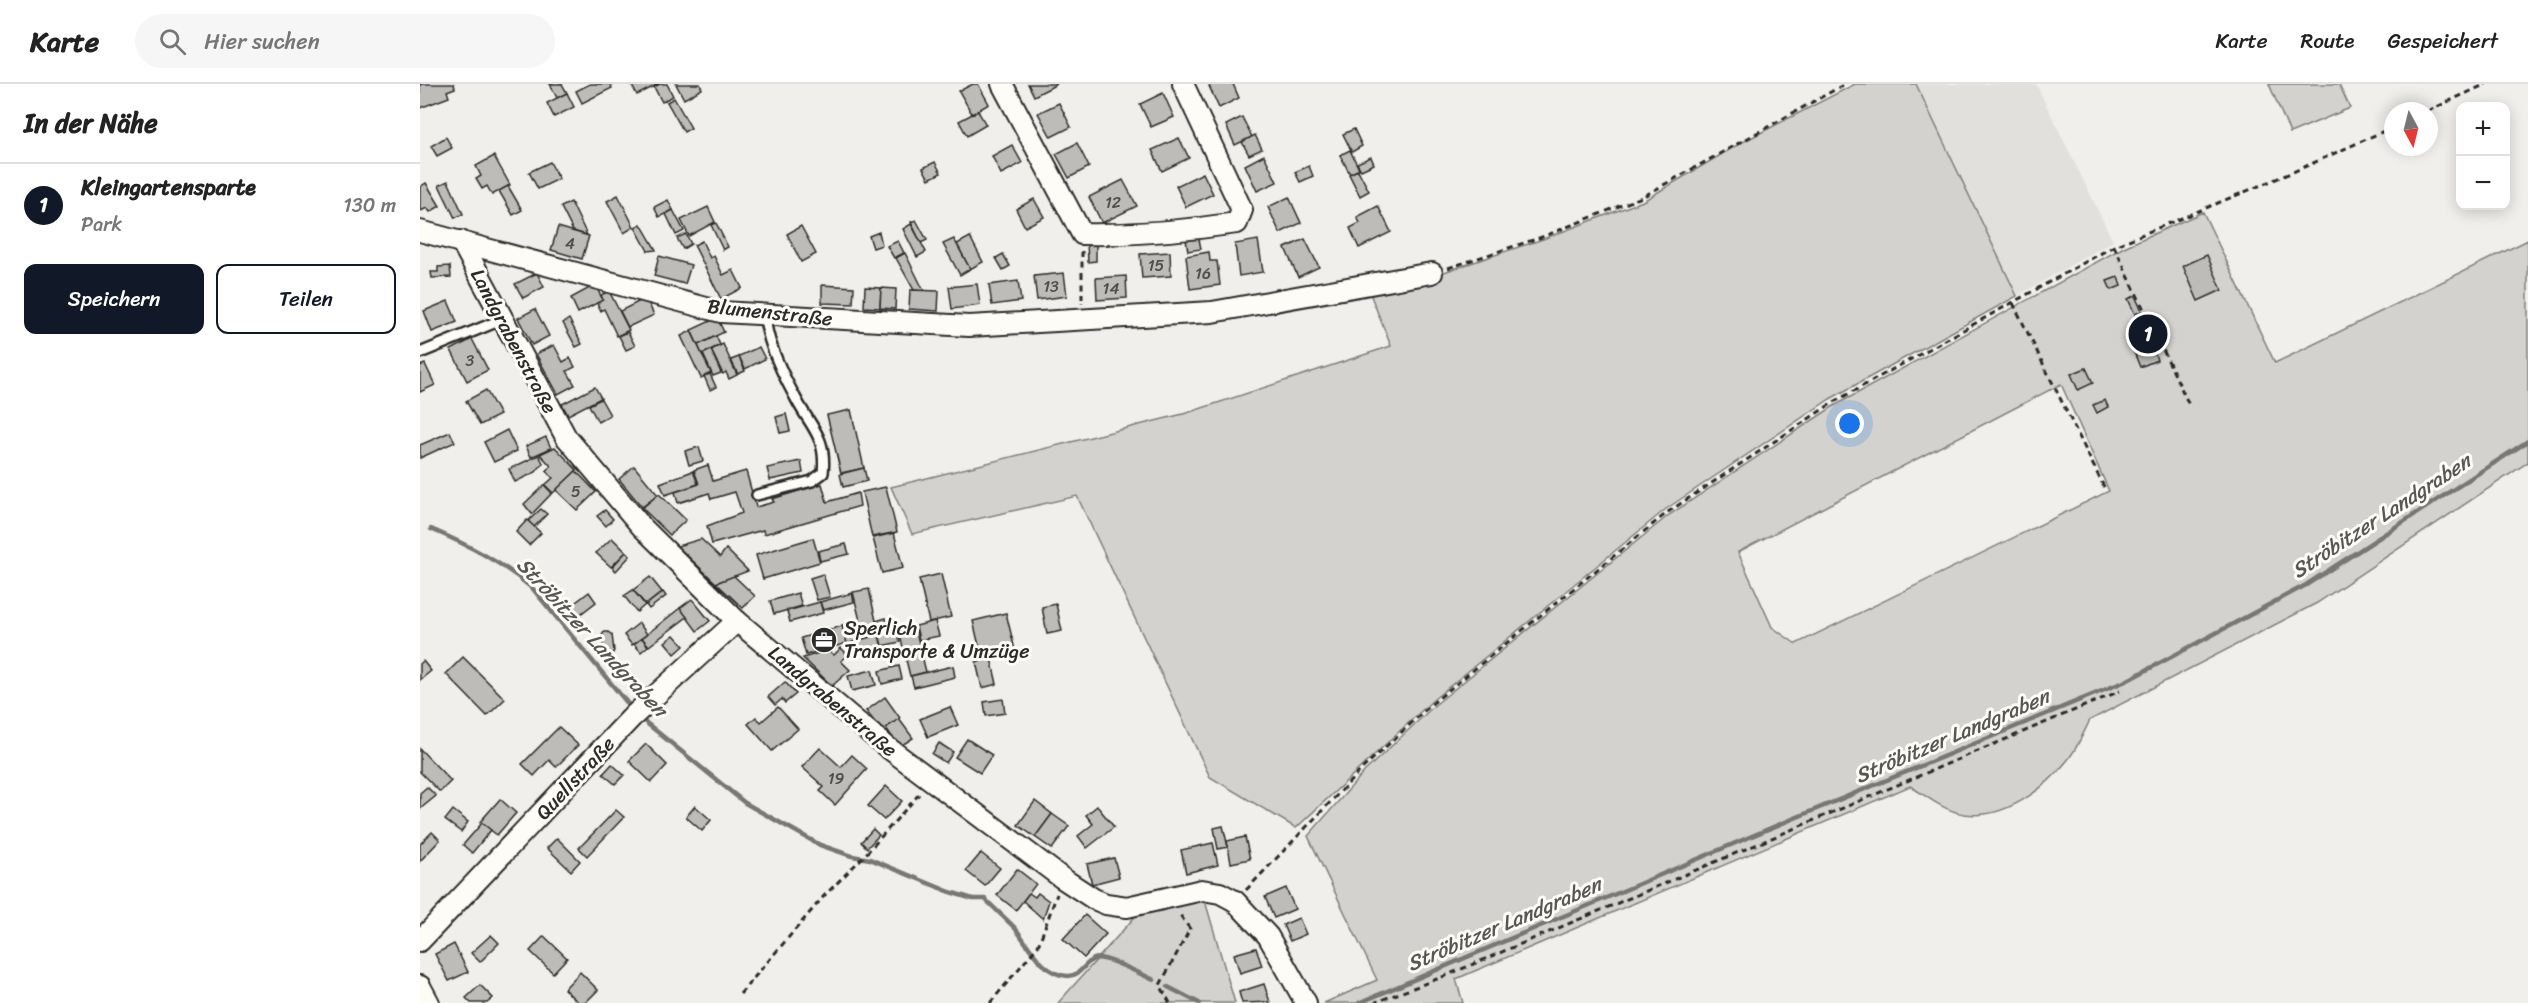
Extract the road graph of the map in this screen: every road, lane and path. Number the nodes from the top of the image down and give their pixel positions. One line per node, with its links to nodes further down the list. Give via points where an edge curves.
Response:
1 (1002, 84): 8 (street)
2 (1183, 84): 8 (street, via 1242,210 1237,223 1177,232)
3 (1845, 84): 11 (path, via 1642,197 1542,237)
4 (2486, 84): 5 (path)
5 (2438, 106)
6 (2384, 131): 10 (path)
7 (420, 231): 9 (street, Blumenstraße)
8 (1082, 234): 14 (path)
9 (461, 241): 13 (street, Blumenstraße, via 721,312); 15 (street, Landgrabenstraße)
10 (2114, 246): 12 (path); 17 (path)
11 (1432, 273): 14 (street, Blumenstraße, via 1212,312)
12 (2013, 303): 18 (path); 25 (path, via 1834,402 1668,512 1434,702 1363,768)
13 (765, 315): 14 (street, Blumenstraße, via 969,326); 19 (lane, via 766,329 795,398 817,432 825,458 823,473 812,481)
14 (1083, 319)
15 (501, 320): 16 (lane); 20 (street, Landgrabenstraße, via 566,437 642,528)
16 (420, 353)
17 (2189, 405)
18 (2105, 489)
19 (757, 495)
20 (737, 621): 22 (street, Landgrabenstraße); 26 (street, Quellstraße, via 635,714)
21 (2120, 691): 33 (path)
22 (932, 780): 23 (street, Landgrabenstraße); 28 (path)
23 (1062, 878): 24 (street, Landgrabenstraße, via 1106,904 1127,907); 30 (path, via 1038,946)
24 (1168, 899): 25 (street, Landgrabenstraße, via 1202,890); 31 (path, via 1190,929 1160,985)
25 (1235, 901): 32 (street, Landgrabenstraße, via 1268,936)
26 (420, 941)
27 (420, 986): 29 (street)
28 (740, 994)
29 (429, 1003)
30 (990, 1003)
31 (1170, 1003)
32 (1306, 1003)
33 (1372, 1003)

